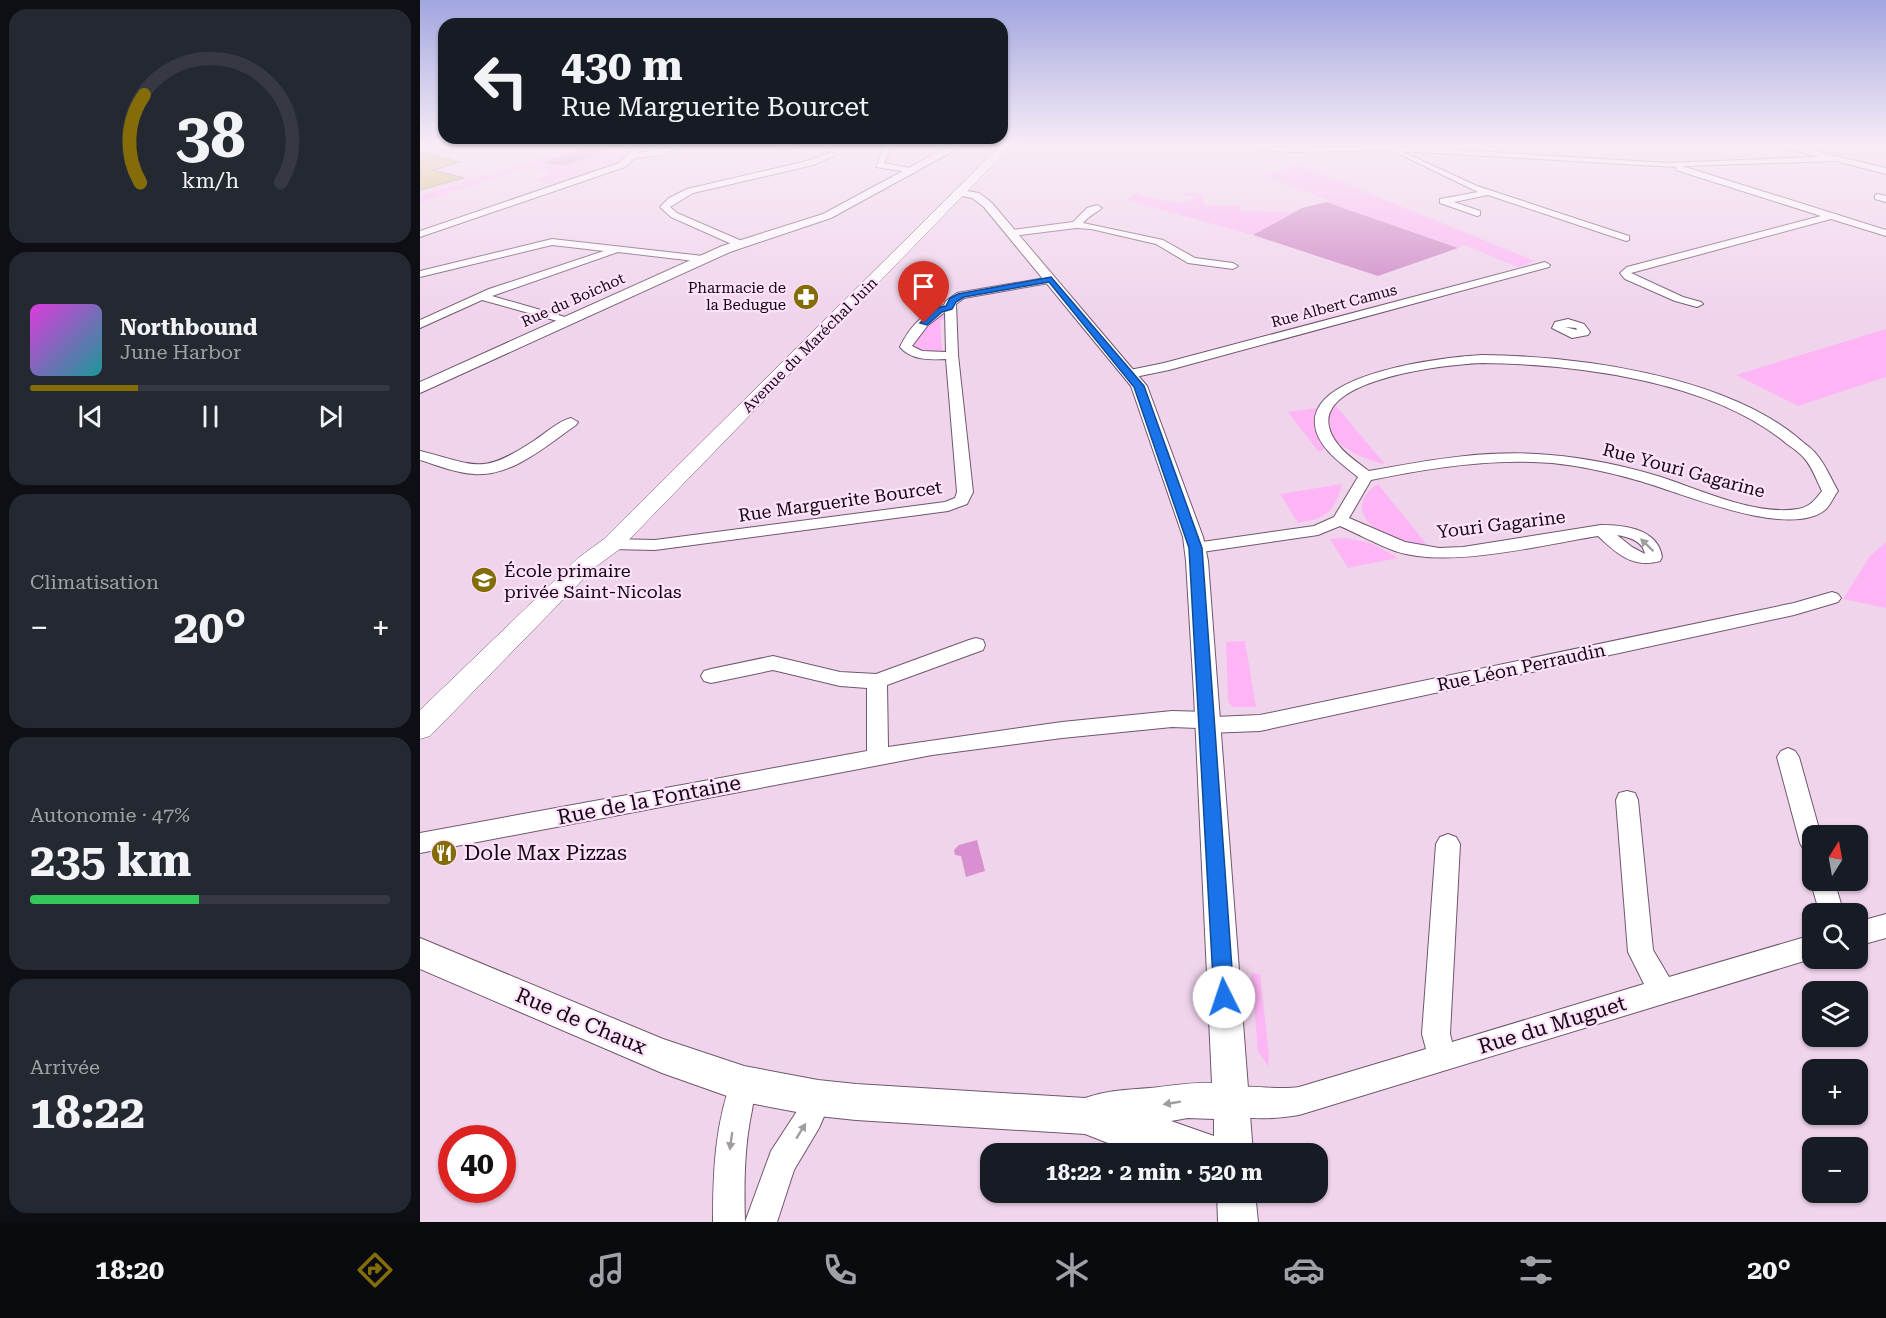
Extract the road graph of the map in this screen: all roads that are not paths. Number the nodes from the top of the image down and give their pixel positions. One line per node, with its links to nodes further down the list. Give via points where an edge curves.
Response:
1 (518, 201): 15 (street)
2 (671, 201): 17 (street, via 665,207 674,215)
3 (856, 201): 17 (street, Rue du Boichot, via 822,219)
4 (954, 201): 39 (main road, Avenue du Maréchal Juin)
5 (983, 201): 13 (street)
6 (1443, 201): 10 (street)
7 (1512, 201): 16 (street)
8 (1782, 201): 11 (street)
9 (1097, 208): 12 (street)
10 (1477, 213)
11 (1830, 216): 14 (street); 25 (street, via 1625,273)
12 (1076, 225): 13 (street); 21 (street, via 1159,242 1192,261)
13 (1012, 233): 23 (street)
14 (1885, 233)
15 (420, 234)
16 (1626, 238)
17 (740, 244): 19 (street, Rue du Boichot)
18 (619, 249): 19 (street); 22 (street, via 547,243); 24 (street)
19 (704, 259): 27 (street, Rue du Boichot)
20 (1545, 265): 32 (street, Rue Albert Camus)
21 (1233, 266)
22 (420, 274)
23 (1051, 280): 26 (street, via 961,295); 32 (street)
24 (480, 296): 27 (street); 28 (street)
25 (1697, 304)
26 (949, 307): 30 (street, Rue Marguerite Bourcet); 30 (street, via 928,319 906,347 919,354)
27 (568, 321): 33 (street, Rue du Boichot)
28 (420, 324)
29 (1572, 334): 31 (street)
30 (952, 355): 39 (street, Rue Marguerite Bourcet, via 965,492 961,501 655,545)
31 (1575, 363): 36 (street, Rue Youri Gagarine, via 1517,358 1444,362 1385,374 1350,389 1324,410 1322,423 1336,448); 36 (street, Rue Youri Gagarine, via 1676,385 1751,414 1785,435 1814,461 1827,481 1828,497 1824,504 1809,510 1763,513 1623,472 1521,457 1446,461)
32 (1131, 374): 40 (street, via 1139,386)
33 (420, 388)
34 (571, 422): 35 (street, via 490,469 472,469)
35 (420, 455)
36 (1366, 476): 37 (street)
37 (1340, 520): 38 (street, Youri Gagarine, via 1401,548 1439,553); 40 (street, via 1318,530)
38 (1601, 530)
39 (612, 544): 46 (main road, Avenue du Maréchal Juin, via 586,563); 47 (main road, Avenue du Maréchal Juin, via 599,565)
40 (1195, 548): 45 (street)
41 (1832, 598): 45 (street, Rue Léon Perraudin, via 1260,723)
42 (976, 645): 44 (street)
43 (711, 676): 44 (street, via 773,663 840,680)
44 (877, 681): 48 (street)
45 (1207, 722): 48 (street, Rue de la Fontaine, via 1173,719 1062,730); 62 (street)
46 (420, 728)
47 (420, 748)
48 (878, 757): 52 (street, Rue de la Fontaine)
49 (1788, 757): 51 (street)
50 (1627, 800): 58 (street, via 1641,952)
51 (1807, 825)
52 (420, 843)
53 (1448, 844): 59 (street, via 1436,1034)
54 (1886, 926): 55 (street)
55 (1868, 931)
56 (1802, 950): 58 (street, Rue du Muguet)
57 (420, 953): 60 (street, Rue de Chaux, via 662,1056)
58 (1662, 991): 59 (street, Rue du Muguet)
59 (1442, 1059): 62 (street, Rue du Muguet, via 1299,1101)
60 (744, 1084): 61 (street, Rue de Chaux); 67 (street, one-way to 67, via 728,1158)
61 (818, 1098): 63 (street, Rue de Chaux); 68 (street, one-way to 61, via 782,1162)
62 (1231, 1101): 63 (street, Rue de Chaux, one-way to 63, via 1188,1100 1108,1108); 65 (street)
63 (1085, 1116): 64 (street, Rue de Chaux)
64 (1182, 1143)
65 (1233, 1143)
66 (1237, 1203): 69 (street)
67 (729, 1222)
68 (761, 1222)
69 (1238, 1222)

